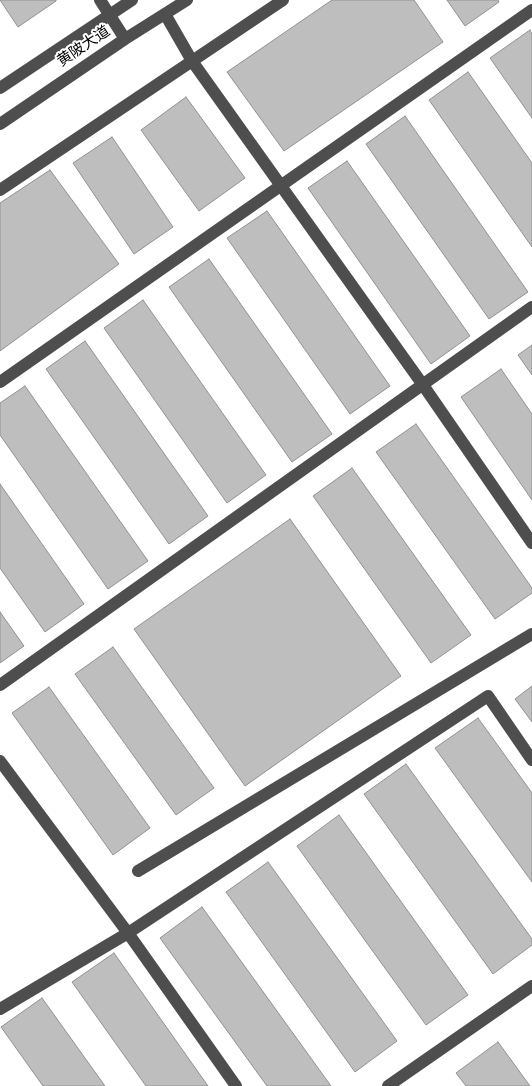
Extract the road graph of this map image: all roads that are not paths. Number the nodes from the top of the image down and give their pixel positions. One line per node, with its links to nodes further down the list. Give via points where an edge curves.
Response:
1 (100, 0): 6 (street)
2 (132, 0): 6 (street, 黄陂大道)
3 (187, 0): 7 (street, 黄陂大道)
4 (283, 0): 9 (street)
5 (532, 10): 12 (street)
6 (110, 14): 8 (street); 10 (street, 黄陂大道)
7 (165, 14): 8 (street, 黄陂大道); 9 (street)
8 (126, 39): 11 (street, 黄陂大道)
9 (192, 61): 12 (street); 13 (street)
10 (0, 88)
11 (0, 124)
12 (281, 185): 15 (street); 16 (street)
13 (0, 190)
14 (532, 307): 16 (street)
15 (0, 382)
16 (422, 385): 17 (street); 19 (street)
17 (532, 543)
18 (532, 634): 22 (street)
19 (0, 685)
20 (532, 760): 23 (street, via 488,696)
21 (0, 761): 23 (street)
22 (138, 871)
23 (128, 933): 25 (street); 26 (street)
24 (532, 986): 27 (street)
25 (0, 1009)
26 (236, 1086)
27 (388, 1086)

